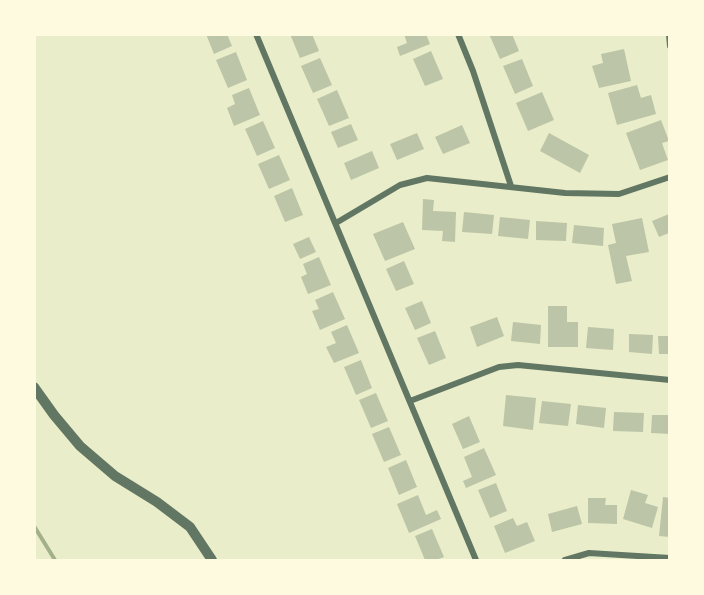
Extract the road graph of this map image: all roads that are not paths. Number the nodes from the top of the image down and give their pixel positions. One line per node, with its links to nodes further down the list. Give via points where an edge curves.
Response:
1 (256, 34): 7 (street)
2 (458, 34): 6 (street)
3 (669, 34): 4 (street)
4 (669, 46)
5 (669, 177): 6 (street, via 619,194 565,194)
6 (511, 186): 7 (street, via 427,178 400,184)
7 (336, 223): 10 (street)
8 (669, 380): 10 (street, via 518,365 499,367)
9 (34, 387): 12 (street, via 81,446 115,476 190,527)
10 (410, 401): 13 (street)
11 (669, 558): 14 (street, via 589,553)
12 (212, 561)
13 (476, 561)
14 (565, 561)

